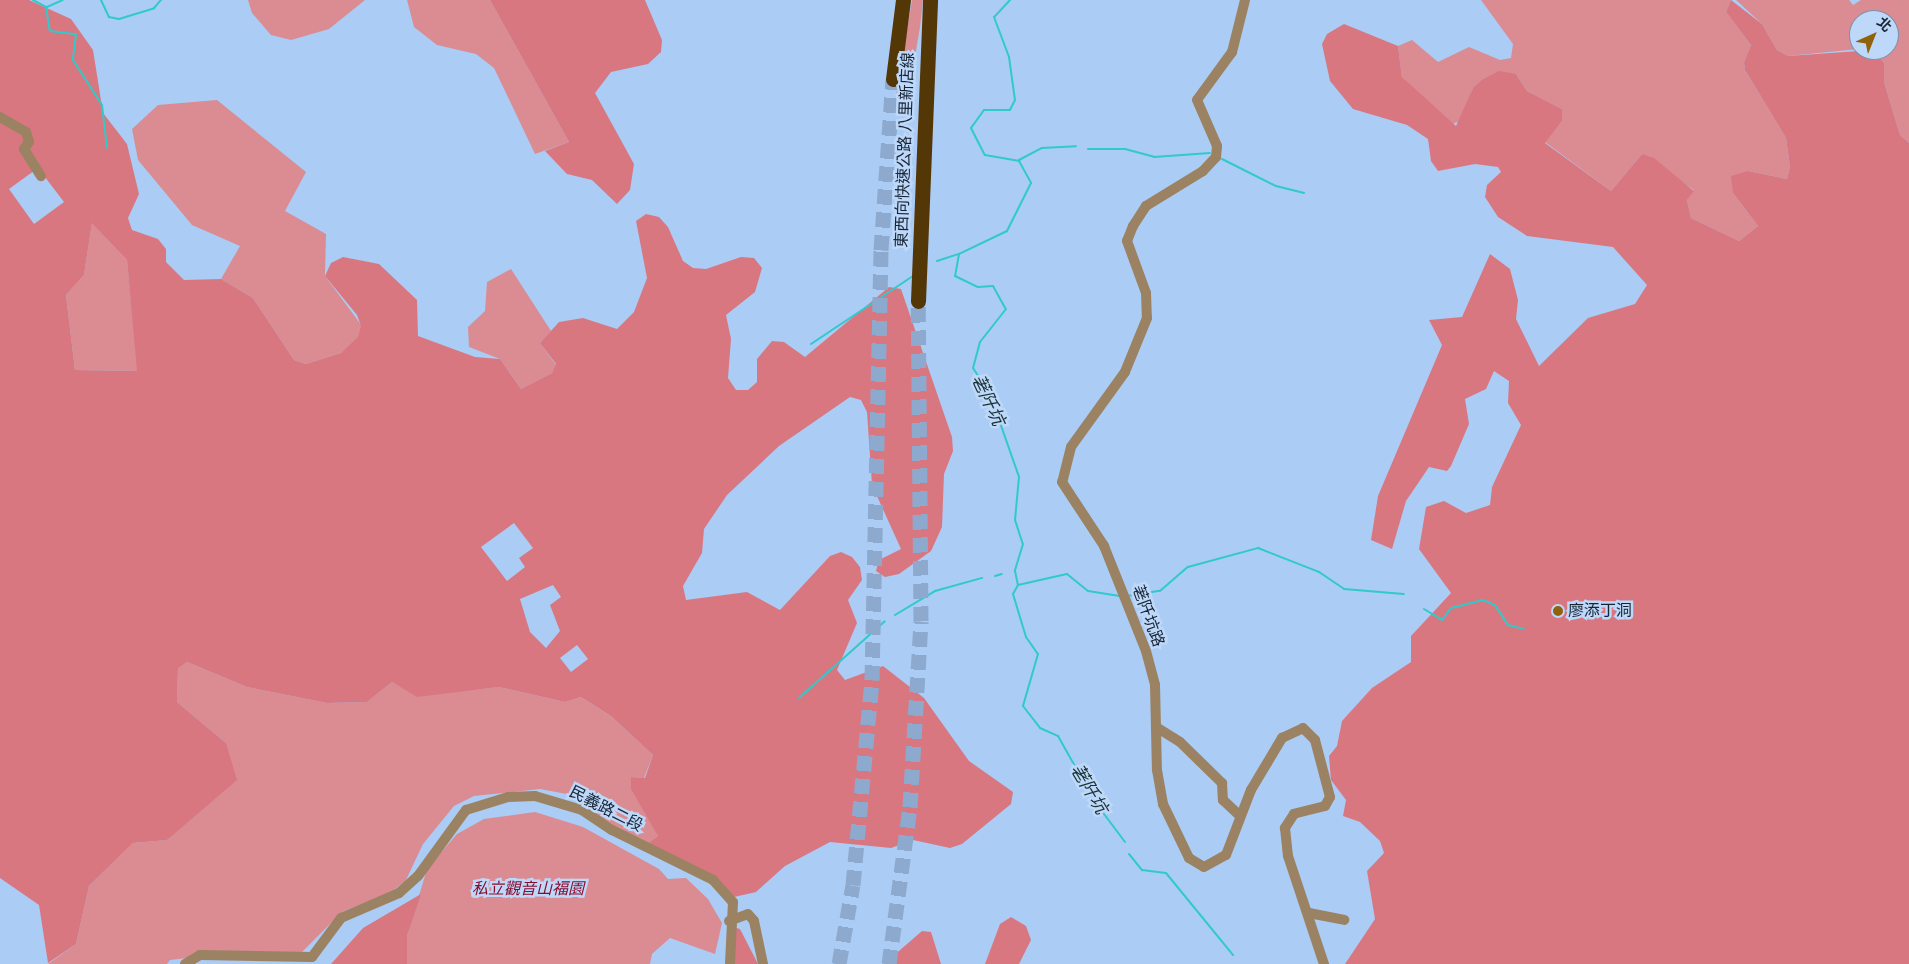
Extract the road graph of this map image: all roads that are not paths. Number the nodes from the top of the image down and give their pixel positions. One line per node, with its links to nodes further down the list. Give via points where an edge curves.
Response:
1 (903, 0): 4 (highway, 東西向快速公路 八里新店線)
2 (930, 0): 7 (highway, 東西向快速公路 八里新店線, via 924,78)
3 (1245, 0): 8 (street, 荖阡坑路, via 1232,52 1197,100 1217,146 1216,157 1203,171 1146,206 1133,226 1127,242 1146,293 1147,318 1125,372 1082,427 1064,471 1066,494 1104,546 1125,595 1155,685)
4 (893, 79)
5 (0, 117): 6 (street, via 26,132 29,142 24,149)
6 (42, 176)
7 (918, 301)
8 (1156, 727): 9 (street, via 1180,742 1222,783 1223,800); 9 (street, 荖阡坑路, via 1163,804 1189,858 1204,867 1218,863 1226,855)
9 (1239, 816): 10 (street, 荖阡坑路, via 1282,738 1303,728 1322,752 1330,797 1325,806 1294,814 1285,828 1288,856)
10 (1309, 913): 11 (street); 16 (street, 荖阡坑路)
11 (1344, 920)
12 (729, 921): 13 (street, 民義路二段, via 732,902 725,890 699,872 562,801 508,797 466,810 418,876 399,893 342,918 312,957 200,955); 14 (street, 民義路二段); 15 (street, via 748,914 754,920)
13 (185, 964)
14 (730, 964)
15 (762, 964)
16 (1324, 964)

